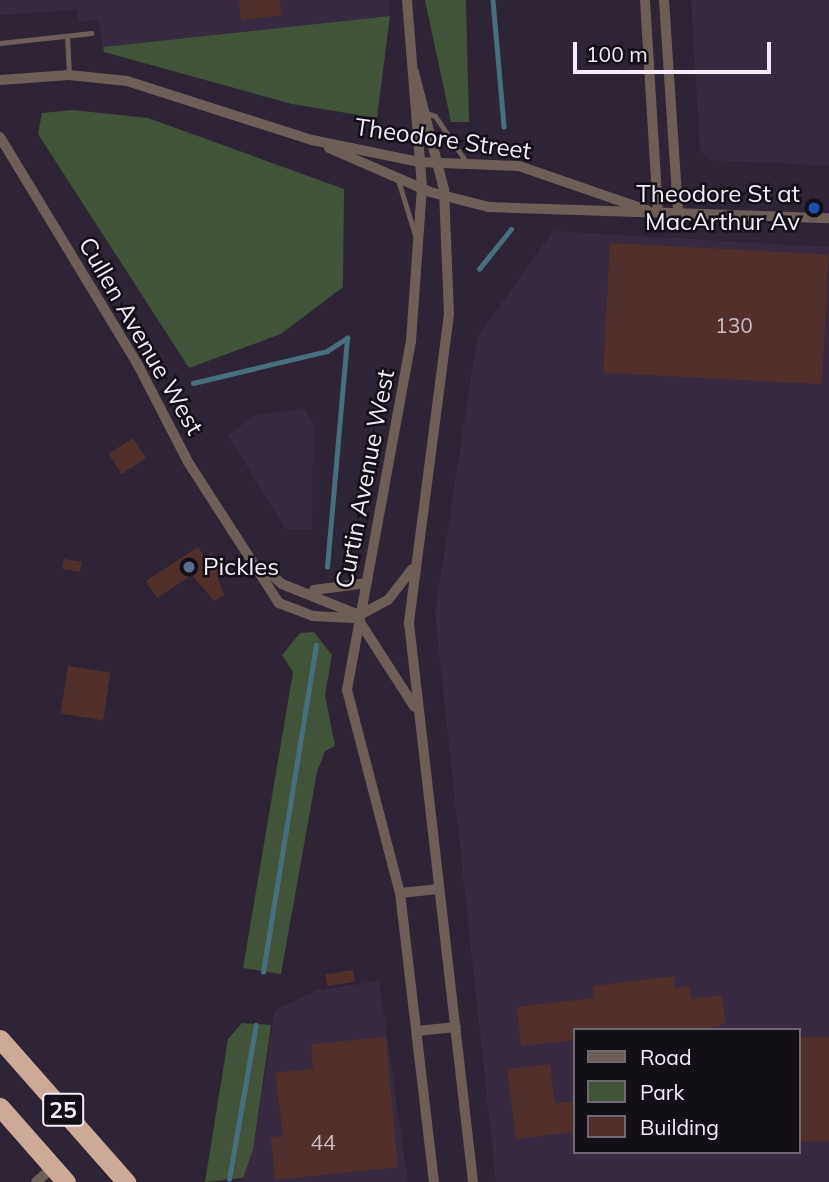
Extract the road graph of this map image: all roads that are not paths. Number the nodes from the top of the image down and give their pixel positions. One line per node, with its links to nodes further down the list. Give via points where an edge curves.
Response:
1 (407, 0): 7 (street, Curtin Avenue West)
2 (645, 0): 19 (street)
3 (664, 0): 20 (street)
4 (91, 33): 5 (lane)
5 (67, 36): 6 (lane); 8 (lane)
6 (0, 43)
7 (412, 66): 10 (street, Curtin Avenue West); 13 (street, Curtin Avenue West)
8 (69, 75): 9 (street, Theodore Street); 12 (street, Theodore Street, via 162,88)
9 (0, 80)
10 (426, 113): 14 (street, Curtin Avenue West); 15 (lane, via 435,116)
11 (0, 137): 23 (street, Cullen Avenue West, via 138,365 200,481)
12 (312, 140): 13 (street, Theodore Street); 16 (street, Theodore Street)
13 (419, 162): 14 (street, Theodore Street); 17 (street, Curtin Avenue West)
14 (439, 163): 15 (street, Theodore Street); 18 (street, Curtin Avenue West)
15 (468, 165): 19 (street, Theodore Street, via 519,166)
16 (398, 180): 17 (street, Theodore Street); 22 (lane)
17 (421, 189): 18 (street, Theodore Street); 22 (street, Curtin Avenue West)
18 (445, 197): 19 (street, Theodore Street, via 529,210); 24 (street, Curtin Avenue West, via 448,346)
19 (653, 210): 20 (street, Theodore Street)
20 (678, 212): 21 (street, Theodore Street)
21 (829, 218)
22 (416, 238): 25 (street, Curtin Avenue West, via 407,383)
23 (250, 553): 26 (street, Cullen Avenue West, via 276,582); 27 (street, Cullen Avenue West, via 283,606 326,618)
24 (416, 559): 27 (street, via 393,596); 28 (street, Curtin Avenue West, via 409,616)
25 (367, 583): 26 (street); 27 (street, Curtin Avenue West)
26 (297, 588): 27 (street, Cullen Avenue West)
27 (358, 617): 28 (street, via 407,691); 30 (street, Curtin Avenue West, via 347,698)
28 (418, 723): 29 (street, Curtin Avenue West)
29 (439, 889): 30 (street); 31 (street, Curtin Avenue West)
30 (400, 893): 32 (street, Curtin Avenue West)
31 (456, 1027): 32 (street); 39 (street, Curtin Avenue West)
32 (417, 1031): 38 (street, Curtin Avenue West)
33 (0, 1038): 37 (highway, 25)
34 (0, 1107): 35 (highway, 25)
35 (59, 1175): 36 (street)
36 (36, 1182)
37 (126, 1182)
38 (434, 1182)
39 (473, 1182)

